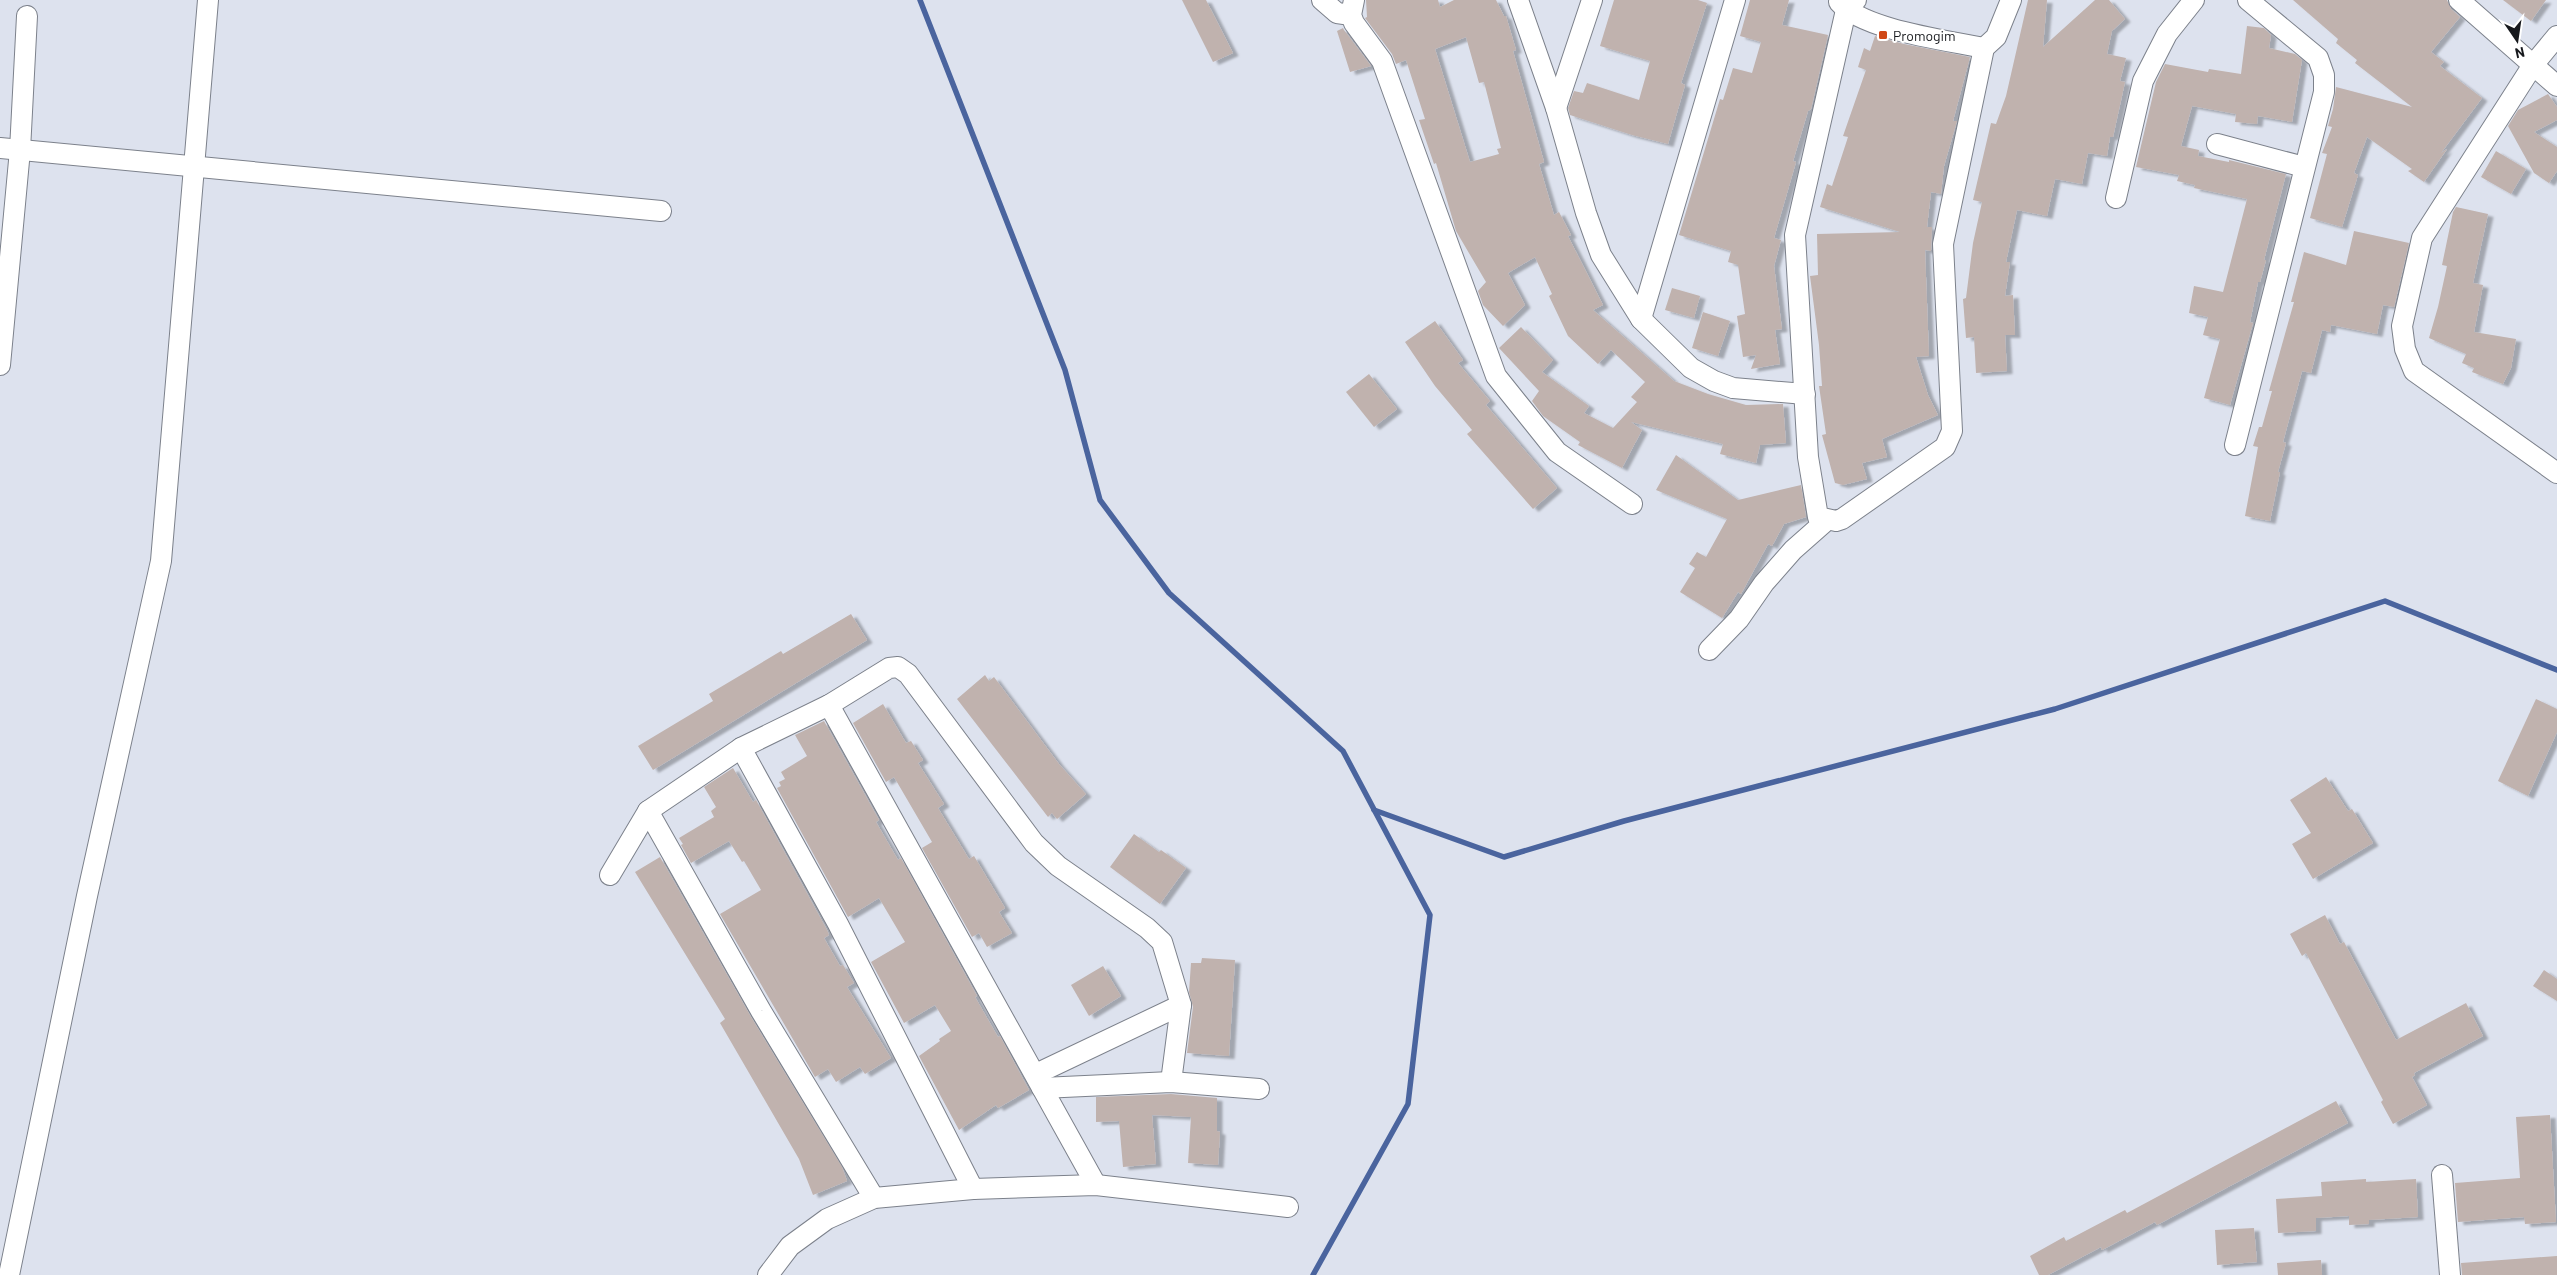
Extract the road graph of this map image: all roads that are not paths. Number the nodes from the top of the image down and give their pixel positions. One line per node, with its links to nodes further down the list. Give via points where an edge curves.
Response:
1 (208, 0): 20 (street)
2 (1322, 0): 11 (street, via 1337,13)
3 (1518, 0): 17 (street)
4 (1592, 0): 17 (street)
5 (1735, 0): 24 (street)
6 (2011, 0): 14 (street, via 1996,37)
7 (2194, 0): 22 (street, via 2168,34 2143,81)
8 (2248, 0): 21 (street, via 2318,58 2324,75 2324,92)
9 (2463, 1): 15 (street)
10 (1846, 3): 14 (street, via 1885,26); 26 (street, via 1795,235)
11 (1352, 7): 29 (street, via 1354,23 1382,61 1496,376 1557,452)
12 (27, 16): 19 (street)
13 (2557, 36): 15 (street)
14 (1984, 48): 30 (street, via 1943,244 1952,431 1945,447 1842,519)
15 (2533, 66): 16 (street); 28 (street, via 2422,238 2402,326 2405,348 2414,371)
16 (2557, 86)
17 (1556, 108): 24 (street, via 1601,255)
18 (2217, 144): 21 (street)
19 (10, 149): 20 (street); 25 (street)
20 (194, 167): 23 (street); 45 (street, via 160,561)
21 (2304, 167): 27 (street)
22 (2116, 198)
23 (661, 211)
24 (1641, 319): 26 (street, via 1691,368 1714,381 1732,388)
25 (0, 365)
26 (1805, 394): 30 (street, via 1808,457 1818,517)
27 (2236, 444)
28 (2557, 473)
29 (1632, 504)
30 (1827, 520): 31 (street, via 1793,550)
31 (1709, 650)
32 (829, 705): 33 (street); 36 (street, via 889,668 898,667 908,674 1034,843 1058,866 1162,942); 37 (street)
33 (741, 748): 34 (street); 42 (street, via 838,924)
34 (648, 811): 35 (street); 43 (street, via 761,1010)
35 (610, 875)
36 (1181, 1005): 37 (street); 38 (street)
37 (1039, 1081): 38 (street); 41 (street)
38 (1171, 1082): 39 (street)
39 (1259, 1089)
40 (2442, 1175): 47 (street)
41 (1096, 1185): 42 (street); 44 (street)
42 (973, 1189): 43 (street)
43 (874, 1198): 46 (street, via 826,1220 790,1246)
44 (1288, 1207)
45 (9, 1275)
46 (768, 1275)
47 (2450, 1275)

